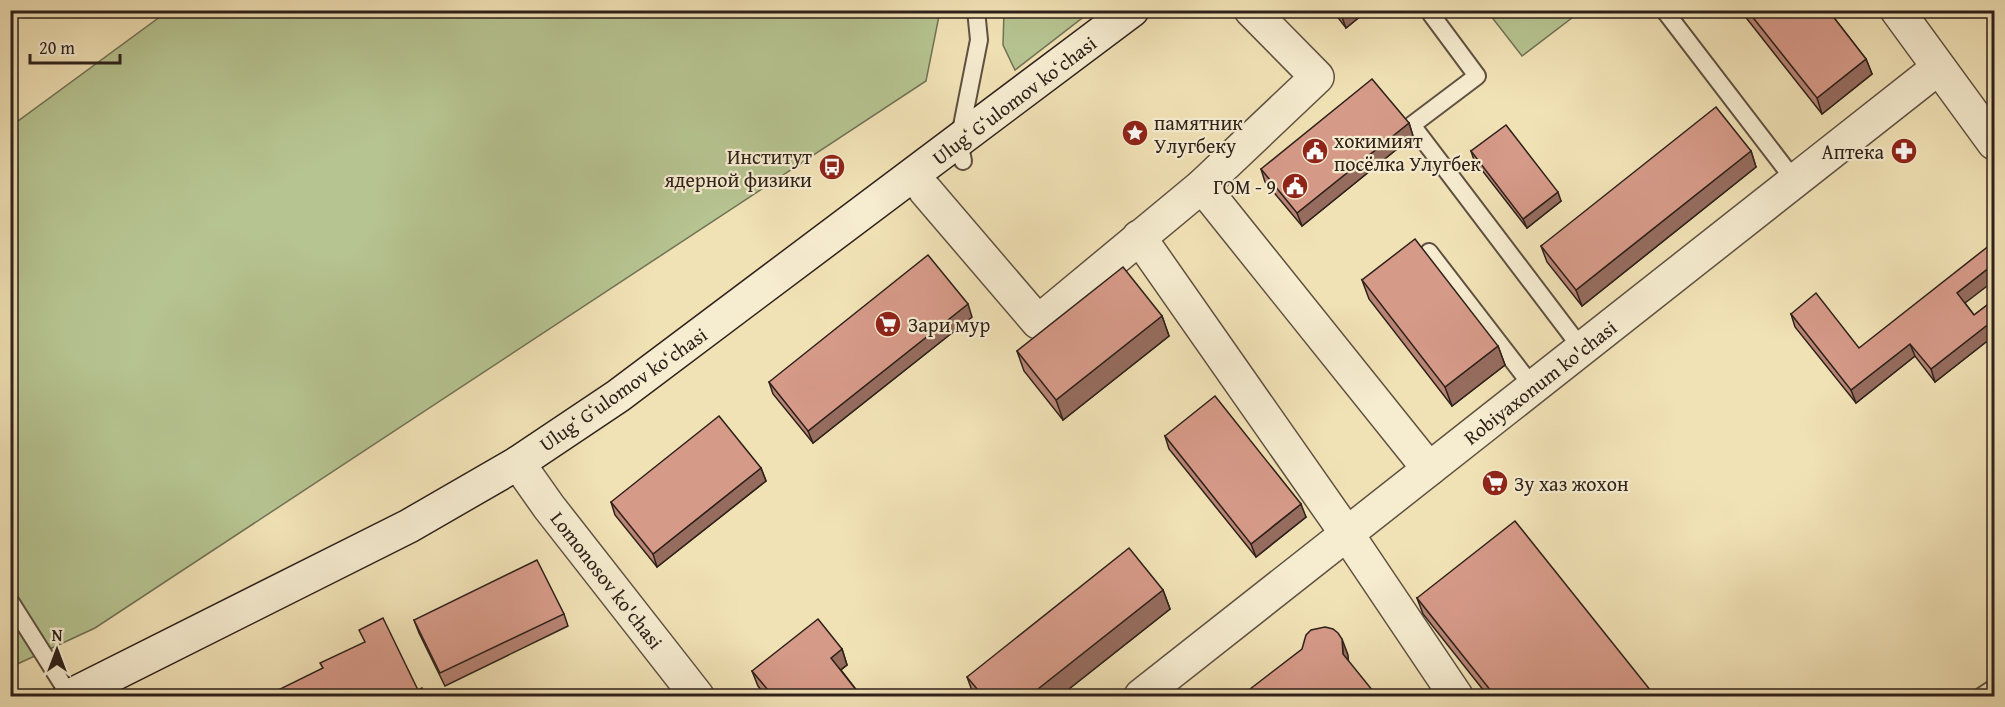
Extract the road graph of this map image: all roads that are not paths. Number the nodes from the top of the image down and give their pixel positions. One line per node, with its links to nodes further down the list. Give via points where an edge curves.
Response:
1 (976, 10): 10 (lane, via 979,40)
2 (1132, 10): 10 (street, Ulugʻ Gʻulomov koʻchasi)
3 (1159, 10): 10 (street, Ulugʻ Gʻulomov koʻchasi)
4 (1251, 10): 12 (street, via 1317,77)
5 (1664, 10): 11 (lane)
6 (1898, 10): 8 (street)
7 (1431, 14): 16 (lane, via 1477,76 1412,124)
8 (1938, 68): 9 (street); 11 (street, Robiyaxonum ko'chasi)
9 (1995, 143)
10 (961, 151): 13 (street, Ulugʻ Gʻulomov koʻchasi); 19 (street, Ulugʻ Gʻulomov koʻchasi, via 618,396)
11 (1795, 181): 16 (street, Robiyaxonum ko'chasi)
12 (1202, 186): 14 (street); 18 (street)
13 (925, 190): 14 (street, via 1038,322); 19 (street, Ulugʻ Gʻulomov koʻchasi, via 626,414)
14 (1139, 237): 20 (street)
15 (1429, 252): 17 (lane)
16 (1582, 349): 17 (street, Robiyaxonum ko'chasi)
17 (1533, 387): 18 (street, Robiyaxonum ko'chasi)
18 (1429, 469): 20 (street, Robiyaxonum ko'chasi)
19 (524, 471): 23 (street, Ulugʻ Gʻulomov koʻchasi); 24 (street, Ulugʻ Gʻulomov koʻchasi, via 414,544); 25 (street, Lomonosov ko'chasi)
20 (1347, 534): 26 (street, Robiyaxonum ko'chasi); 27 (street)
21 (10, 601): 23 (lane)
22 (1995, 688): 28 (lane)
23 (70, 696)
24 (107, 696)
25 (697, 696)
26 (1142, 696)
27 (1456, 696)
28 (1982, 696)

